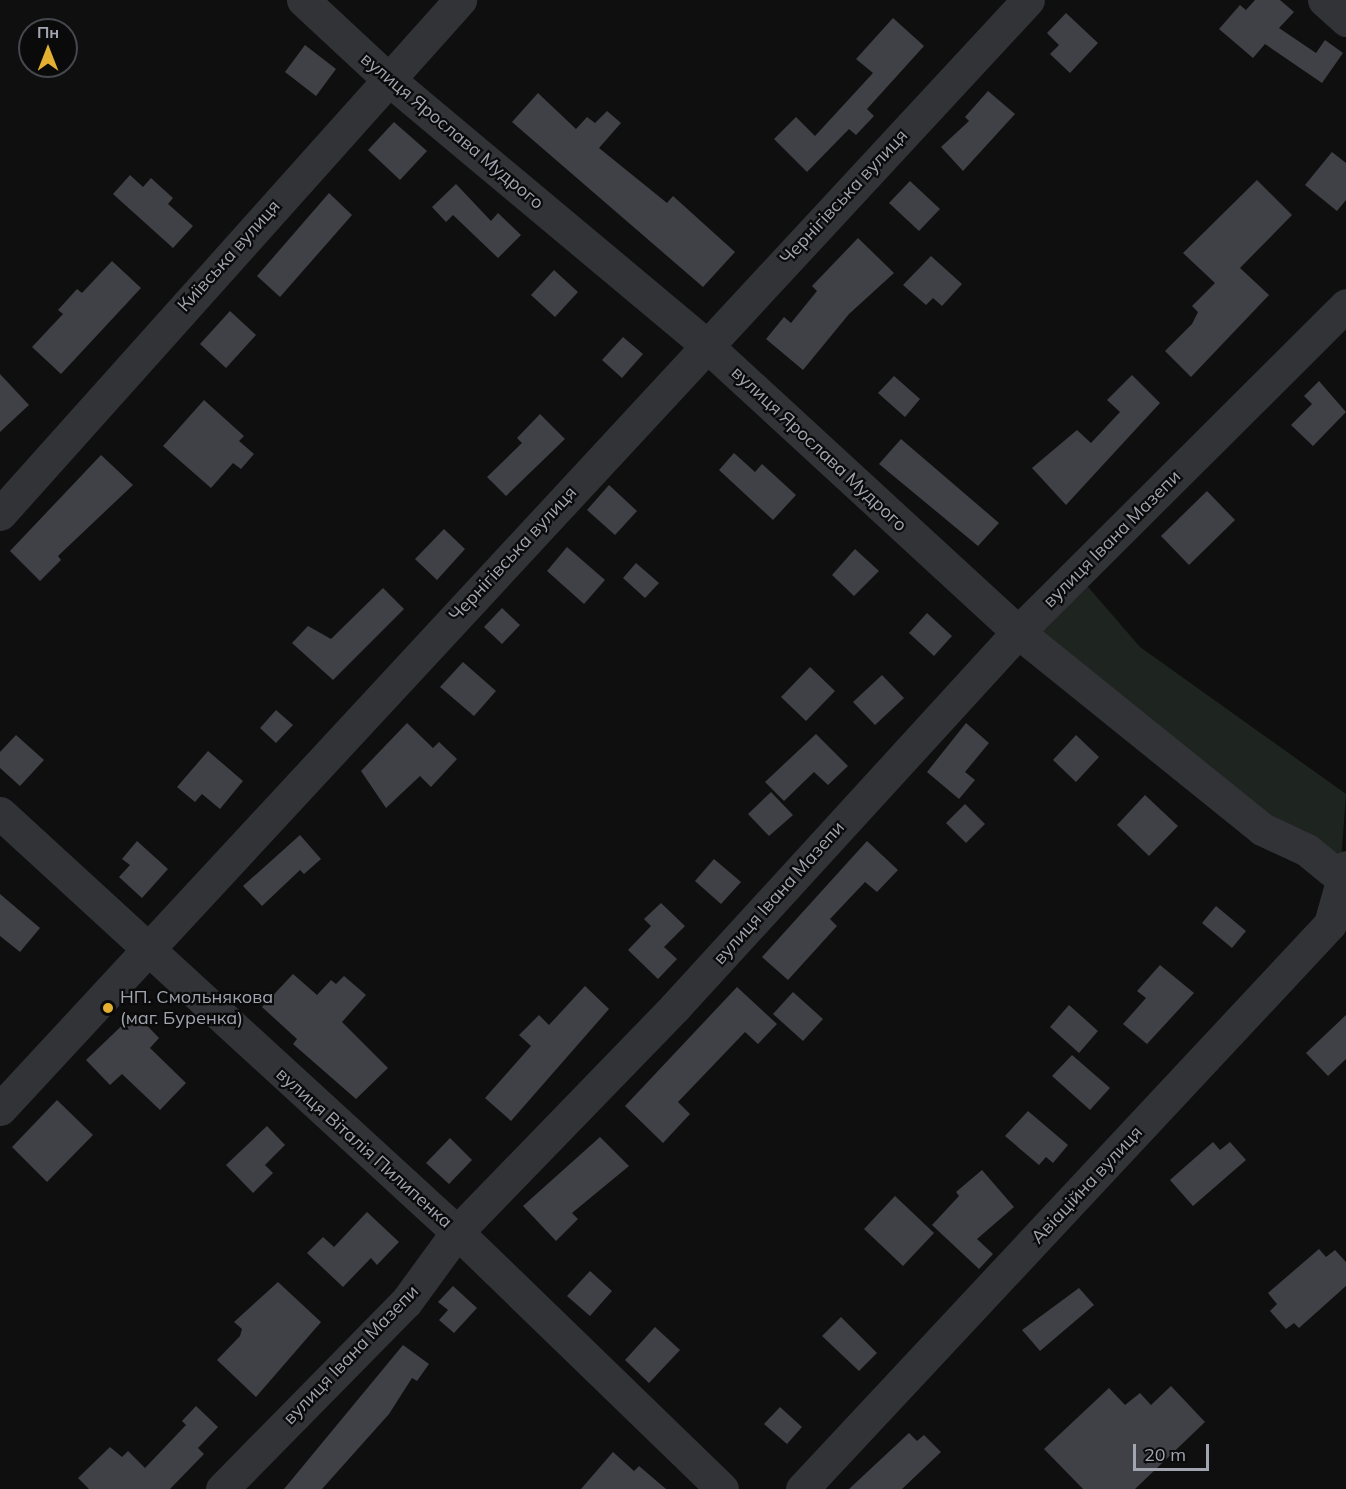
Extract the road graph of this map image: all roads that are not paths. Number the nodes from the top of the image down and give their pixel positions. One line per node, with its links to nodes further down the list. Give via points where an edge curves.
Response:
1 (303, 0): 6 (street, вулиця Ярослава Мудрого)
2 (460, 0): 6 (street, Київська вулиця)
3 (1028, 0): 8 (street, Чернігівська вулиця)
4 (1324, 0): 5 (street)
5 (1346, 20)
6 (387, 78): 8 (street, вулиця Ярослава Мудрого); 9 (street, Київська вулиця)
7 (1346, 305): 10 (street, вулиця Івана Мазепи)
8 (706, 345): 10 (street, вулиця Ярослава Мудрого); 13 (street, Чернігівська вулиця)
9 (0, 514)
10 (1018, 632): 12 (street, вулиця Ярослава Мудрого, via 1263,829 1307,850); 15 (street, вулиця Івана Мазепи, via 675,1007)
11 (0, 813): 13 (street, вулиця Віталія Пилипенка)
12 (1344, 875): 18 (street, Авіаційна вулиця, via 1330,924)
13 (145, 951): 14 (street, Чернігівська вулиця); 15 (street, вулиця Віталія Пилипенка)
14 (0, 1109)
15 (457, 1232): 16 (street, вулиця Івана Мазепи, via 406,1302); 17 (street, вулиця Віталія Пилипенка)
16 (222, 1489)
17 (722, 1489)
18 (802, 1489)

